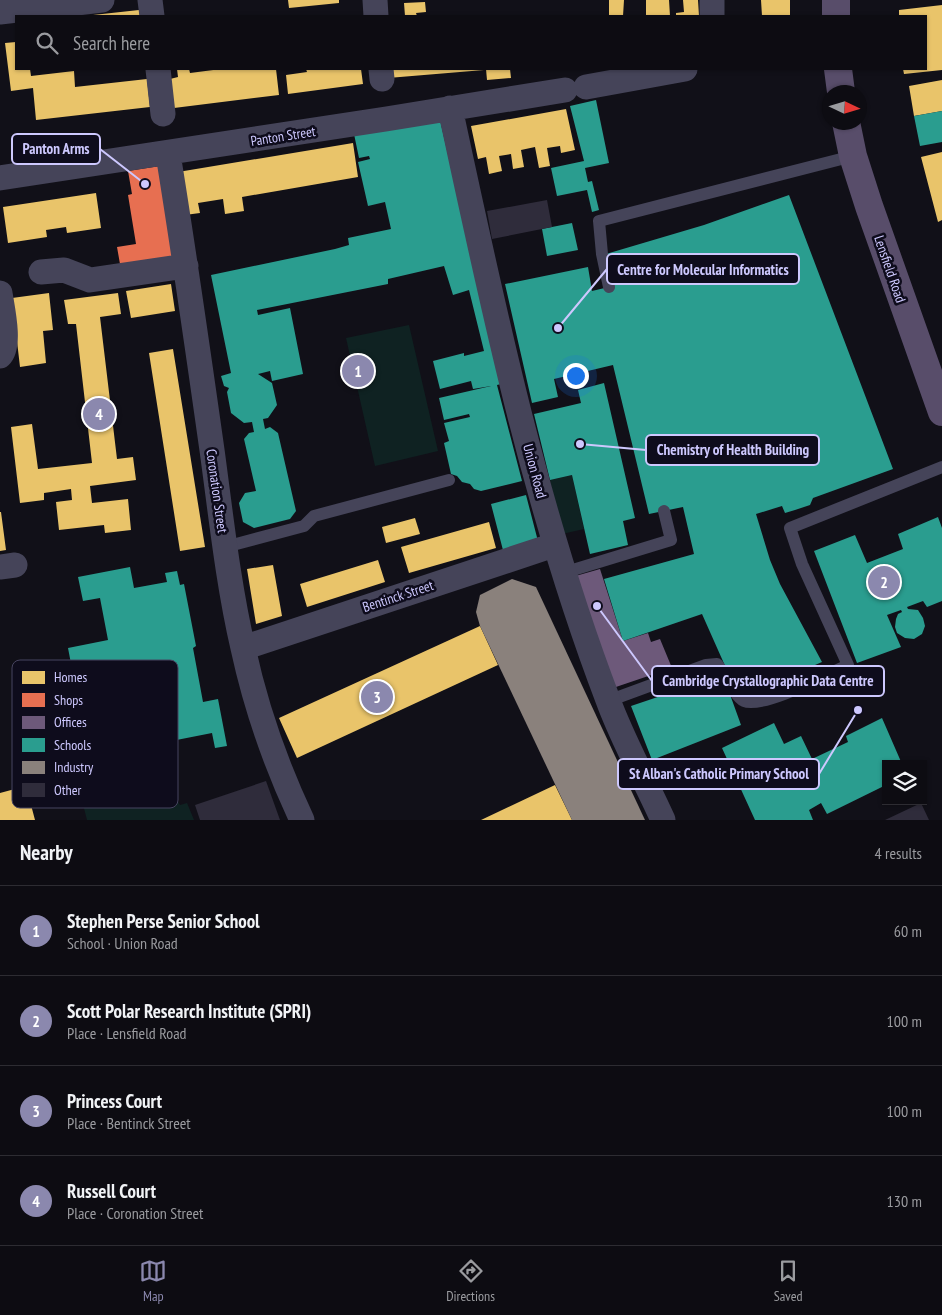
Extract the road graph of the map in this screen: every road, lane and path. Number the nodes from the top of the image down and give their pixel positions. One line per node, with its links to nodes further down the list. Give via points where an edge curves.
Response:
1 (102, 0): 6 (street)
2 (150, 0): 8 (street)
3 (375, 0): 9 (street)
4 (712, 0): 10 (street)
5 (836, 0): 11 (main road)
6 (34, 4): 7 (street)
7 (0, 12)
8 (152, 15)
9 (376, 15)
10 (712, 15)
11 (836, 15)
12 (158, 70): 17 (street)
13 (679, 70): 16 (street, Panton Street)
14 (838, 70): 15 (main road)
15 (840, 85)
16 (450, 108): 19 (street, Panton Street); 31 (street, Union Road, via 486,278)
17 (163, 114)
18 (848, 130): 20 (main road, Lensfield Road)
19 (168, 154): 21 (street, Panton Street); 22 (street, Coronation Street)
20 (853, 156): 24 (lane, via 599,221); 27 (main road, Lensfield Road)
21 (0, 178)
22 (186, 266): 23 (street, via 90,280 64,270); 32 (street, Coronation Street)
23 (41, 272)
24 (609, 287)
25 (0, 293): 26 (street, via 6,342)
26 (0, 356)
27 (942, 412)
28 (942, 466): 35 (lane, via 790,528 802,564 848,665 785,694 756,702 744,701 735,693 717,664 706,665)
29 (449, 480): 32 (lane, via 314,516 304,526)
30 (664, 511): 33 (lane, via 671,540)
31 (554, 545): 33 (street, Union Road); 34 (street, Bentinck Street)
32 (225, 547): 34 (street, Coronation Street)
33 (563, 573): 35 (street, Union Road)
34 (243, 648): 36 (street, Coronation Street, via 263,722)
35 (608, 702): 37 (street, Union Road)
36 (302, 820)
37 (663, 820)

